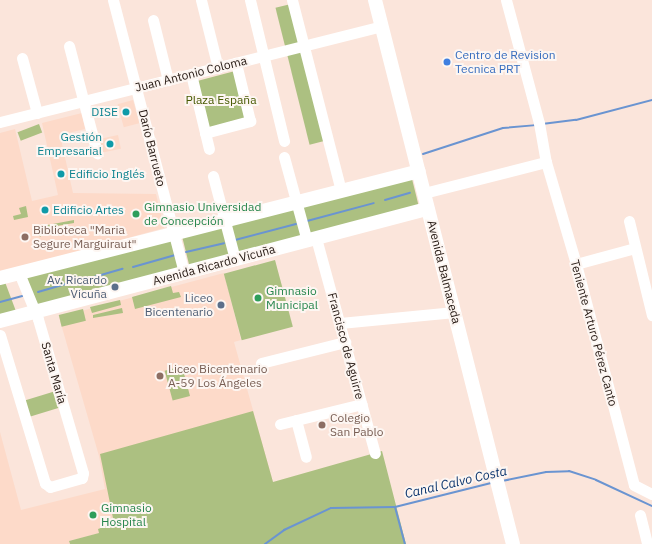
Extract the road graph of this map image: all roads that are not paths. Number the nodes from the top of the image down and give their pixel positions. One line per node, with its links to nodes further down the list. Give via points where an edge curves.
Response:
1 (114, 0): 17 (street, Darío Barrueto)
2 (201, 0): 14 (street)
3 (250, 0): 11 (street)
4 (292, 0): 10 (street)
5 (375, 0): 8 (main road, Avenida Balmaceda)
6 (506, 0): 26 (street, Teniente Arturo Pérez Canto, via 539,123)
7 (153, 20): 16 (street)
8 (382, 26): 10 (street, Juan Antonio Coloma); 27 (main road, Avenida Balmaceda)
9 (70, 46): 18 (street)
10 (304, 46): 11 (street, Juan Antonio Coloma); 29 (street)
11 (264, 56): 13 (street, Juan Antonio Coloma); 22 (street)
12 (22, 58): 19 (street)
13 (236, 63): 14 (street, Juan Antonio Coloma); 21 (street, via 250,121)
14 (218, 68): 15 (street, Juan Antonio Coloma)
15 (191, 74): 16 (street, Juan Antonio Coloma); 21 (street)
16 (168, 80): 17 (street, Juan Antonio Coloma)
17 (136, 88): 18 (street, Juan Antonio Coloma); 35 (street, Darío Barrueto)
18 (84, 101): 19 (street, Juan Antonio Coloma); 24 (street)
19 (37, 113): 20 (street, Juan Antonio Coloma)
20 (0, 122)
21 (205, 133): 23 (street)
22 (284, 141)
23 (209, 149)
24 (97, 153)
25 (284, 157): 31 (street, Francisco de Aguirre)
26 (546, 162): 30 (street); 39 (street, Teniente Arturo Pérez Canto)
27 (419, 171): 29 (main road); 30 (main road, Avenida Balmaceda)
28 (213, 176): 33 (street)
29 (340, 191): 31 (main road)
30 (424, 193): 32 (main road, Avenida Balmaceda)
31 (296, 202): 33 (main road); 36 (street, Francisco de Aguirre)
32 (428, 209): 36 (main road, Avenida Ricardo Vicuña); 44 (main road, Avenida Balmaceda)
33 (225, 221): 35 (main road); 38 (street)
34 (629, 221): 37 (street)
35 (174, 234): 40 (main road); 41 (street, Darío Barrueto)
36 (311, 239): 38 (main road, Avenida Ricardo Vicuña); 47 (street, Francisco de Aguirre)
37 (635, 248): 39 (street); 45 (street)
38 (235, 259): 41 (main road, Avenida Ricardo Vicuña)
39 (576, 264): 56 (street, Teniente Arturo Pérez Canto, via 634,485)
40 (19, 273): 42 (main road); 43 (street, Santa María)
41 (184, 273): 43 (main road, Avenida Ricardo Vicuña)
42 (0, 278)
43 (36, 312): 46 (main road, Avenida Ricardo Vicuña); 48 (street, Santa María, via 83,476 47,486)
44 (454, 312): 47 (street); 58 (main road, Avenida Balmaceda)
45 (652, 315)
46 (0, 321)
47 (340, 323): 49 (street, Francisco de Aguirre)
48 (0, 335)
49 (345, 342): 50 (street); 51 (street, Francisco de Aguirre)
50 (261, 363)
51 (362, 404): 52 (street); 54 (street, Francisco de Aguirre)
52 (296, 420): 53 (street); 55 (street)
53 (280, 424)
54 (375, 453)
55 (306, 457)
56 (652, 494)
57 (640, 515): 59 (street)
58 (513, 544)
59 (647, 544)

